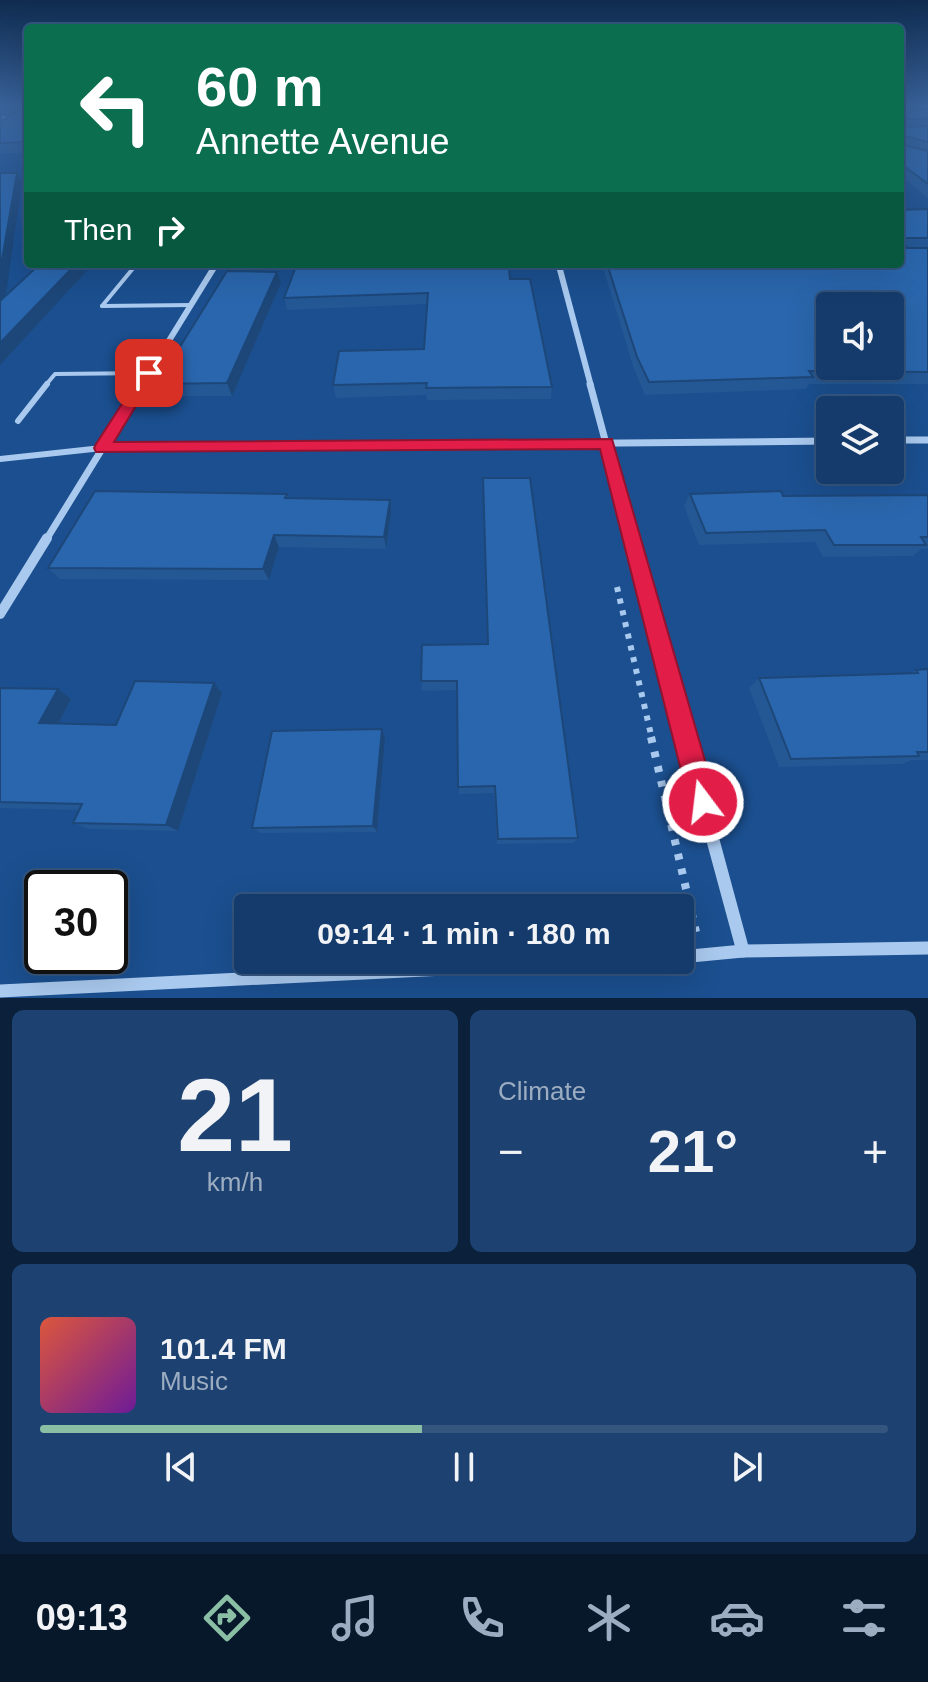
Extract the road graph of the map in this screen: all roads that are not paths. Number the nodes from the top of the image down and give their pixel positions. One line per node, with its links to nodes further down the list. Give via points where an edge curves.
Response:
1 (134, 268): 4 (lane, via 102,306)
2 (214, 268): 4 (street)
3 (559, 268): 10 (street)
4 (191, 305): 5 (street)
5 (149, 373): 6 (lane, via 55,374); 11 (street)
6 (18, 421)
7 (904, 440): 8 (street)
8 (928, 440)
9 (816, 441): 10 (street)
10 (607, 443): 11 (street); 16 (street)
11 (102, 448): 12 (lane); 13 (street)
12 (0, 459)
13 (3, 604): 14 (street)
14 (0, 614)
15 (928, 948): 16 (street)
16 (743, 951): 17 (street)
17 (694, 956)
18 (342, 974): 19 (street)
19 (0, 991)

